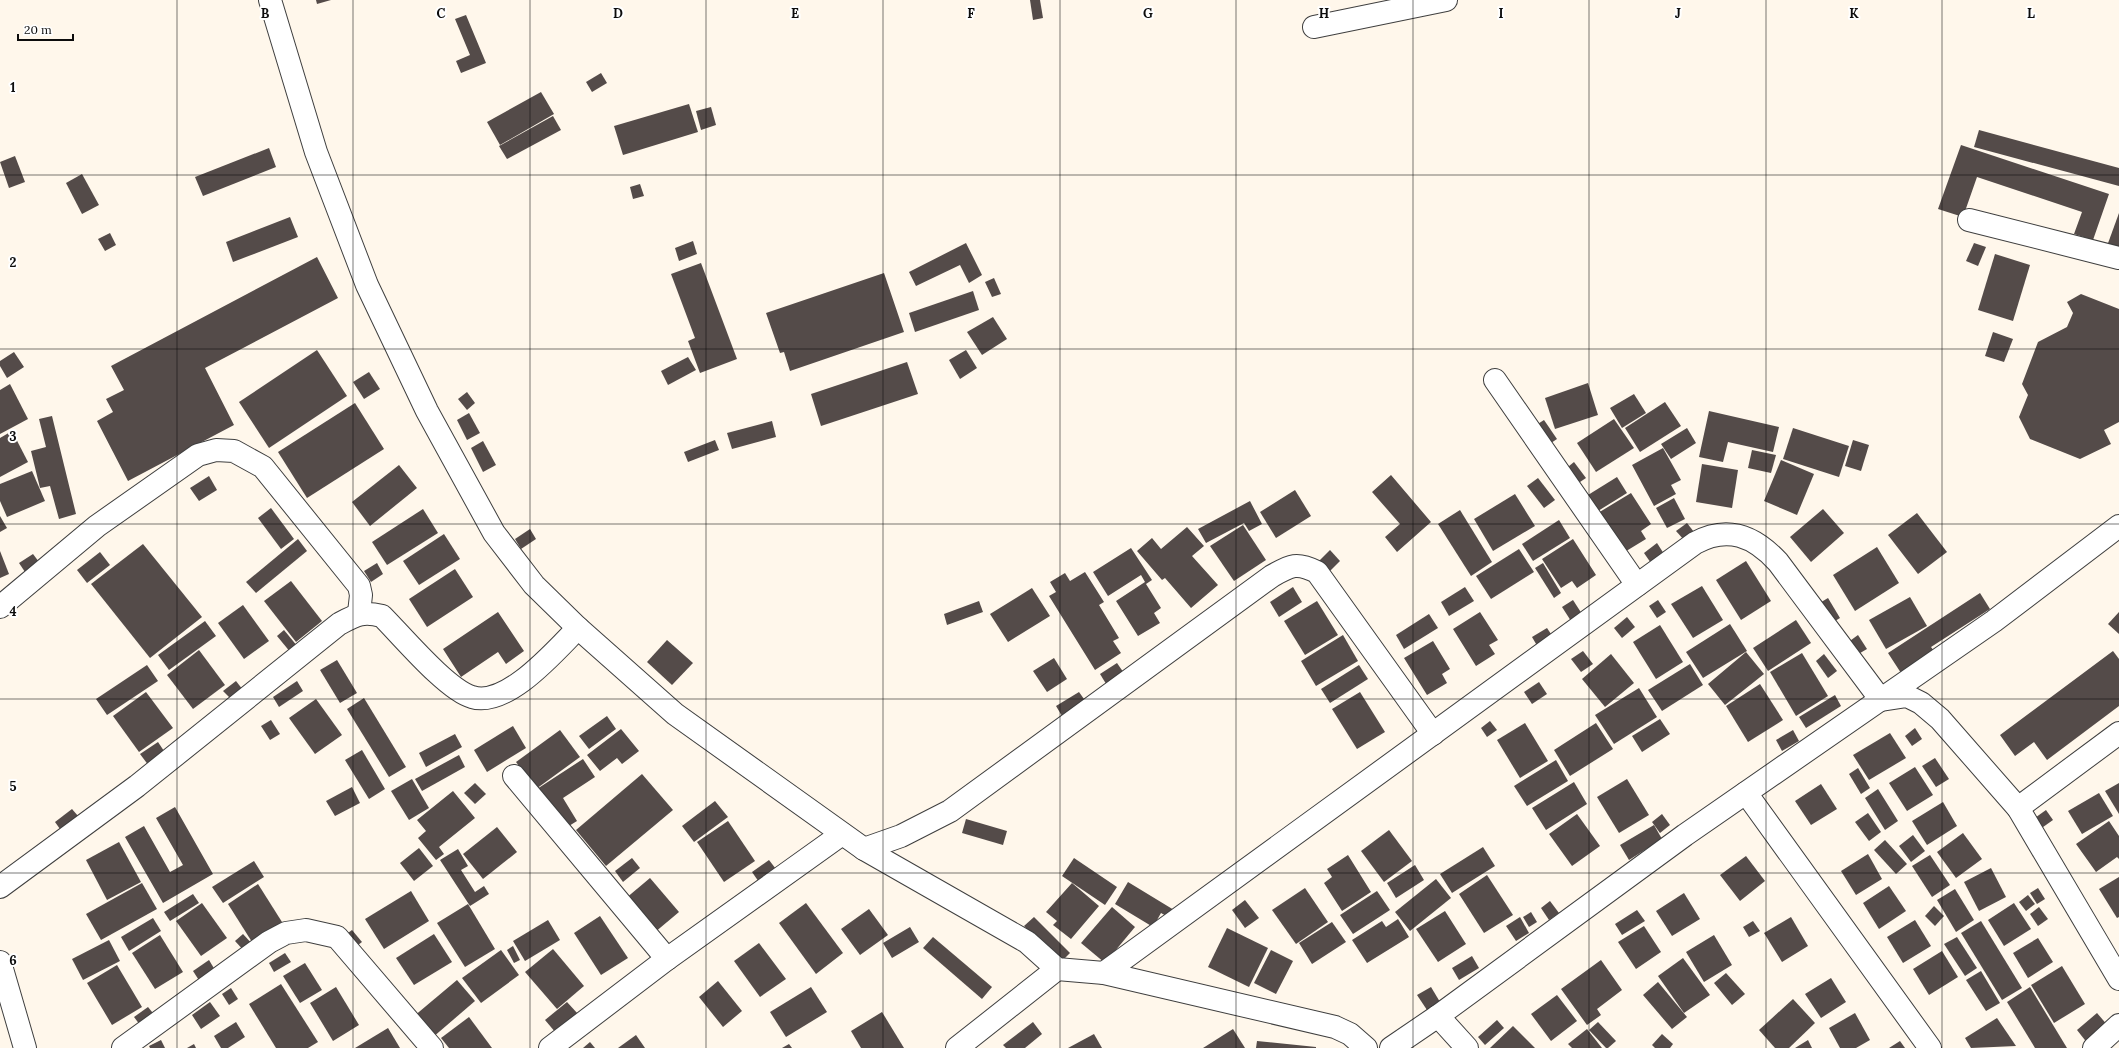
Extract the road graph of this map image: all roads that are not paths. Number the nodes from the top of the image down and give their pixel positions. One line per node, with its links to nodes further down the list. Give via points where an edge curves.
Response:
1 (270, 0): 11 (street, via 318,159 367,285 427,411 494,533 534,585)
2 (1446, 0): 3 (street)
3 (1314, 27)
4 (1969, 220): 5 (street)
5 (2119, 258)
6 (1495, 380): 8 (street)
7 (2119, 526): 12 (street, via 1994,621)
8 (1637, 585): 12 (street, via 1695,543 1709,536 1731,534 1752,540 1767,550 1778,562); 14 (street)
9 (0, 607): 10 (street, via 97,526 198,455 216,450 234,451 263,467 359,586)
10 (359, 613): 11 (street, via 382,616 452,686 473,697 490,697 510,689 529,676); 20 (street, via 339,624 137,786)
11 (578, 628): 18 (street, via 675,714)
12 (1881, 700): 16 (street); 17 (street, via 1907,696 1922,703 1940,719)
13 (2119, 733): 17 (street)
14 (1433, 734): 19 (street, via 1317,572 1304,566 1289,566 950,811 901,836); 24 (street)
15 (514, 776): 21 (street)
16 (1746, 793): 26 (street, via 1679,839); 36 (street)
17 (2018, 808): 25 (street)
18 (842, 834): 19 (street); 21 (street)
19 (864, 849): 23 (street, via 1027,942)
20 (0, 887)
21 (667, 960): 31 (street)
22 (0, 962): 28 (street)
23 (1057, 969): 24 (street); 32 (street)
24 (1104, 973): 33 (street, via 1335,1027 1350,1034)
25 (2119, 979)
26 (1438, 1016): 34 (street); 35 (street)
27 (2119, 1024): 37 (street)
28 (25, 1048)
29 (123, 1048): 30 (street, via 269,942 286,933 306,930 337,937)
30 (432, 1048)
31 (550, 1048)
32 (957, 1048)
33 (1366, 1048)
34 (1391, 1048)
35 (1467, 1048)
36 (1930, 1048)
37 (2094, 1048)

